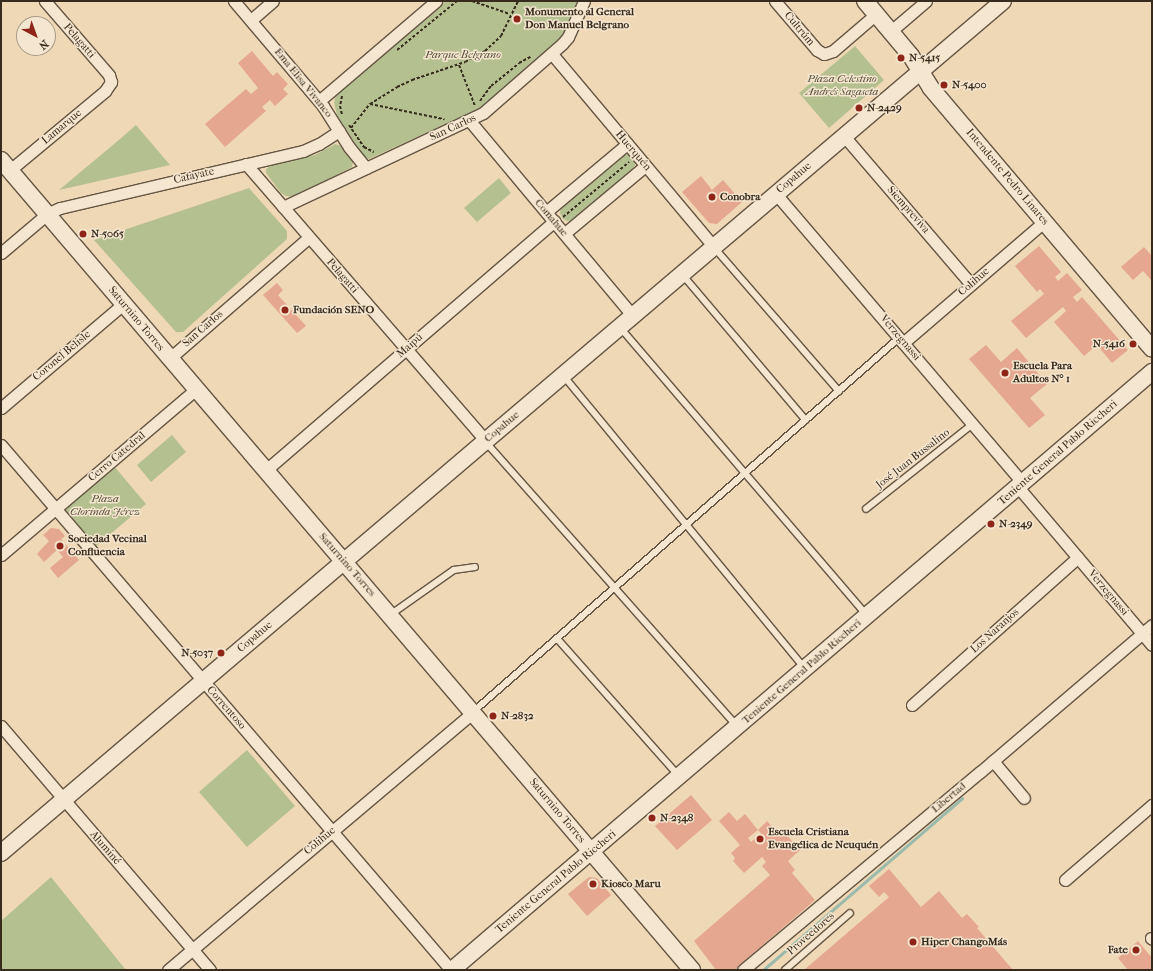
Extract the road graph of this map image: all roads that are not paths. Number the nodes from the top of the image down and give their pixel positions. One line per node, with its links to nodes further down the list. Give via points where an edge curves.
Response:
1 (45, 1): 15 (street, Pelagatti)
2 (234, 1): 11 (street, Ema Elisa Vivanco)
3 (273, 1): 11 (street)
4 (436, 1): 16 (street)
5 (584, 1): 13 (street, San Carlos, via 565,41)
6 (775, 1): 10 (street, Cultrúm, via 817,50 824,54 833,51)
7 (865, 1): 10 (street, Intendente Pedro Linares)
8 (926, 1): 12 (street)
9 (1003, 1): 14 (street, Copahue)
10 (876, 14): 12 (street, Intendente Pedro Linares)
11 (251, 20): 16 (street, Ema Elisa Vivanco)
12 (890, 31): 14 (street, Intendente Pedro Linares)
13 (552, 54): 17 (street, San Carlos, via 486,110); 20 (street, Huerquén)
14 (920, 71): 19 (street, Copahue); 30 (street, Intendente Pedro Linares, via 930,87)
15 (111, 82): 22 (street, Lamarque, via 105,91)
16 (319, 101): 18 (street, Ema Elisa Vivanco)
17 (469, 120): 24 (street, San Carlos); 27 (street, Comahue)
18 (339, 131): 21 (street, Cafayate, via 308,149); 24 (street, Ema Elisa Vivanco)
19 (844, 136): 25 (street, Copahue); 36 (street, Siempreviva)
20 (627, 144): 23 (street, Huerquén); 27 (street)
21 (246, 164): 26 (street, Pelagatti); 28 (street, Cafayate, via 65,206)
22 (5, 165): 28 (street, Saturnino Torres)
23 (645, 166): 31 (street); 33 (street, Huerquén)
24 (366, 168): 26 (street, San Carlos)
25 (776, 194): 33 (street, Copahue); 40 (street, Verzegnassi)
26 (283, 207): 32 (street, Pelagatti)
27 (546, 212): 29 (street, Comahue)
28 (47, 214): 34 (street); 37 (street, Saturnino Torres)
29 (558, 219): 31 (street, Comahue); 41 (street, Maipú)
30 (1044, 221): 36 (street, Colihue); 42 (street, Intendente Pedro Linares)
31 (564, 234): 38 (street, Comahue)
32 (309, 237): 41 (street, Pelagatti); 43 (street, San Carlos)
33 (714, 247): 35 (street, Copahue); 47 (lane)
34 (1, 253)
35 (682, 274): 38 (street, Copahue); 49 (lane)
36 (971, 284): 40 (street, Colihue)
37 (123, 304): 43 (street, Saturnino Torres); 48 (street, Coronel Belisle)
38 (633, 316): 39 (street, Copahue)
39 (620, 327): 45 (street, Copahue); 54 (lane)
40 (901, 340): 47 (lane); 50 (street, Verzegnassi)
41 (406, 349): 51 (street, Pelagatti); 53 (street, Maipú)
42 (1152, 350)
43 (170, 358): 46 (street, Saturnino Torres)
44 (1152, 372): 55 (street, Teniente General Pablo Riccheri)
45 (563, 376): 51 (street, Copahue); 58 (lane)
46 (196, 389): 53 (street, Saturnino Torres); 56 (street, Cerro Catedral)
47 (839, 391): 49 (lane)
48 (1, 408)
49 (806, 420): 54 (lane)
50 (973, 424): 55 (street, Verzegnassi); 57 (lane, José Juan Bussalino)
51 (486, 441): 61 (street, Copahue); 63 (lane)
52 (1, 445): 56 (street, Correntoso)
53 (266, 470): 61 (street, Saturnino Torres)
54 (745, 473): 58 (lane); 65 (lane)
55 (1020, 485): 60 (street, Verzegnassi); 65 (street, Teniente General Pablo Riccheri)
56 (56, 509): 59 (street, Cerro Catedral); 71 (street, Correntoso)
57 (866, 509)
58 (686, 525): 63 (lane); 70 (lane)
59 (1, 555)
60 (1078, 557): 67 (street, Verzegnassi); 72 (street, Los Naranjos)
61 (344, 562): 64 (street, Saturnino Torres); 71 (street, Copahue)
62 (474, 567): 64 (lane, via 454,570)
63 (615, 588): 68 (lane); 75 (lane)
64 (390, 615): 73 (street, Saturnino Torres)
65 (867, 616): 70 (street, Teniente General Pablo Riccheri)
66 (1152, 625): 67 (street, Libertad)
67 (1142, 633): 69 (street, Verzegnassi); 76 (street, Libertad)
68 (557, 638): 73 (lane); 77 (lane)
69 (1152, 645)
70 (805, 669): 75 (street, Teniente General Pablo Riccheri)
71 (203, 682): 79 (street, Copahue); 81 (street, Correntoso)
72 (912, 705)
73 (473, 712): 81 (street, Colihue); 82 (street, Saturnino Torres)
74 (1, 726): 79 (street, Aluminé)
75 (738, 727): 77 (street, Teniente General Pablo Riccheri)
76 (993, 761): 78 (street); 91 (street, Libertad)
77 (680, 776): 82 (street, Teniente General Pablo Riccheri)
78 (1024, 798)
79 (64, 800): 83 (street, Copahue); 86 (street, Aluminé)
80 (1152, 805): 84 (street)
81 (331, 832): 86 (street, Colihue); 89 (street, Correntoso)
82 (592, 852): 89 (street, Teniente General Pablo Riccheri); 90 (street, Saturnino Torres)
83 (1, 853)
84 (1065, 880)
85 (850, 913): 92 (lane, Proveedores)
86 (192, 950): 87 (street, Colihue); 88 (street, Aluminé)
87 (168, 970)
88 (210, 970)
89 (452, 970)
90 (692, 970)
91 (743, 970)
92 (785, 970)

